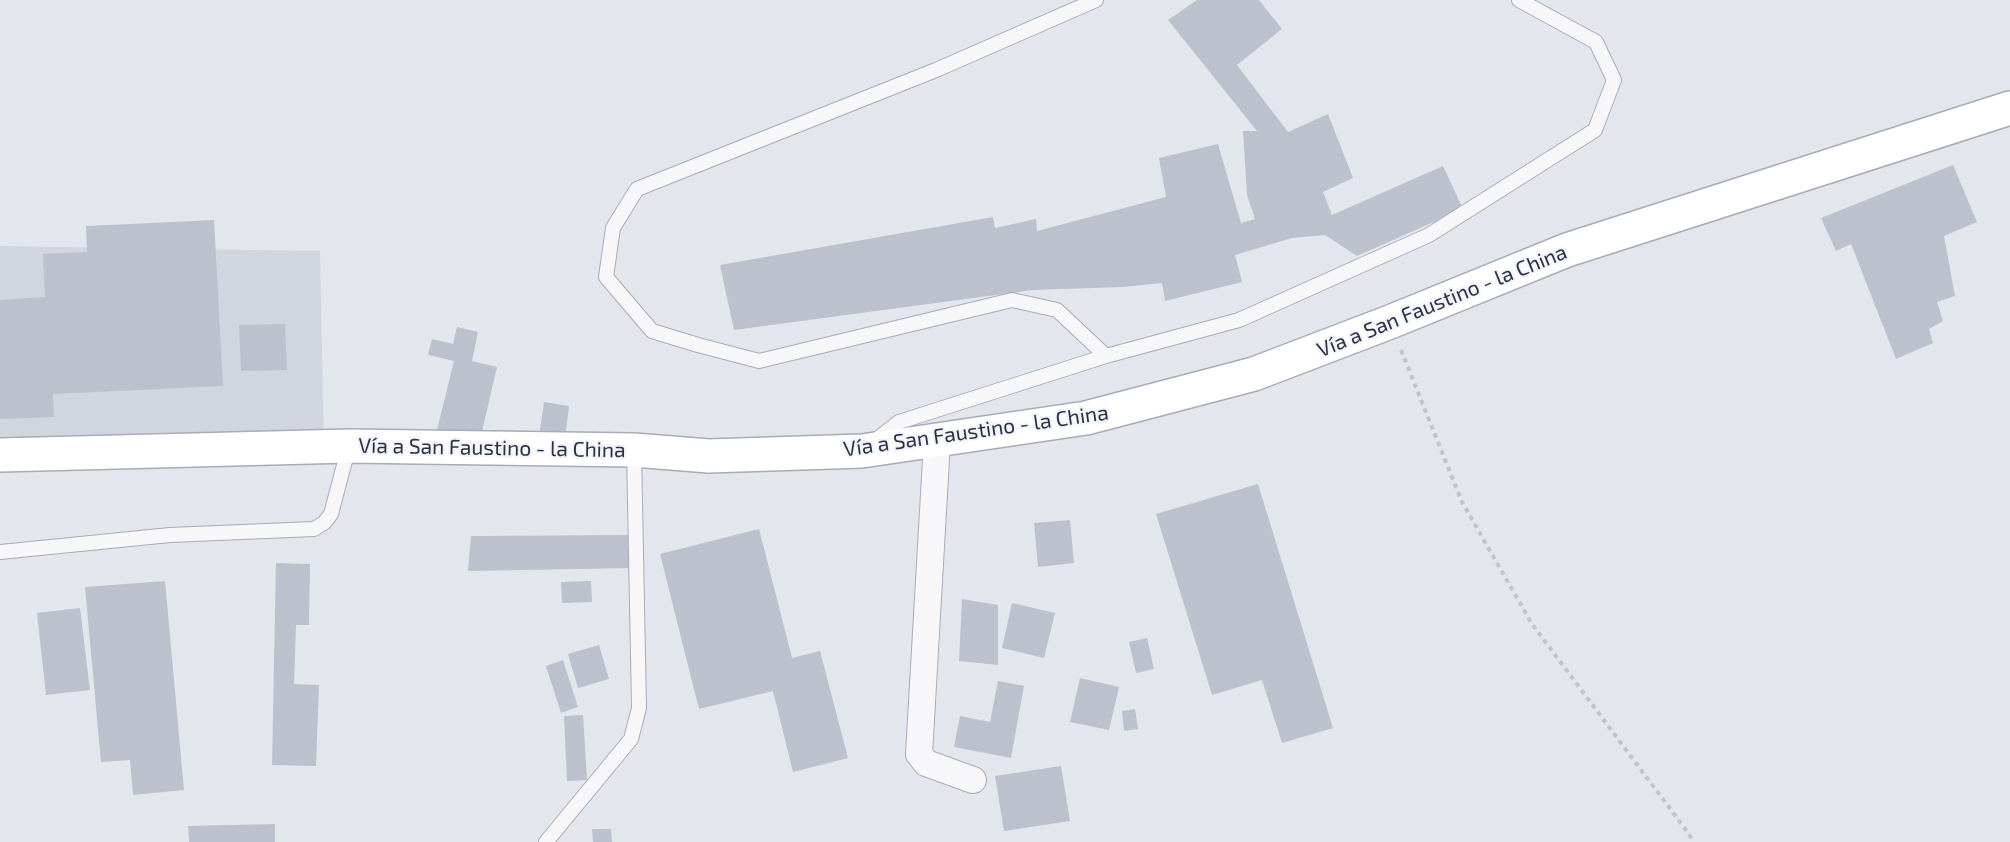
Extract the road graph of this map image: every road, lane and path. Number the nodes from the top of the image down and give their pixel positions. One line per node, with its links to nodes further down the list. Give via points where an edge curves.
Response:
1 (1096, 0): 5 (lane, via 936,70 637,189 613,228 606,276 652,331 759,361 1012,300 1057,310)
2 (1519, 0): 5 (lane, via 1596,42 1614,80 1595,130 1429,235 1239,320)
3 (2010, 108): 4 (street, Vía a San Faustino - la China, via 1567,250)
4 (1390, 322): 6 (street, Vía a San Faustino - la China, via 1254,374 1086,418); 14 (path, via 1461,502 1532,624)
5 (1106, 356): 9 (lane, via 899,422)
6 (937, 442): 9 (street, Vía a San Faustino - la China); 12 (street, via 919,754 926,763)
7 (349, 446): 8 (street, Vía a San Faustino - la China); 10 (street, Vía a San Faustino - la China); 11 (lane, via 332,514 314,529 170,535)
8 (634, 450): 9 (street, Vía a San Faustino - la China, via 710,456); 13 (lane, via 639,708 631,739)
9 (862, 452)
10 (0, 455)
11 (0, 552)
12 (973, 780)
13 (546, 842)
14 (1693, 842)

